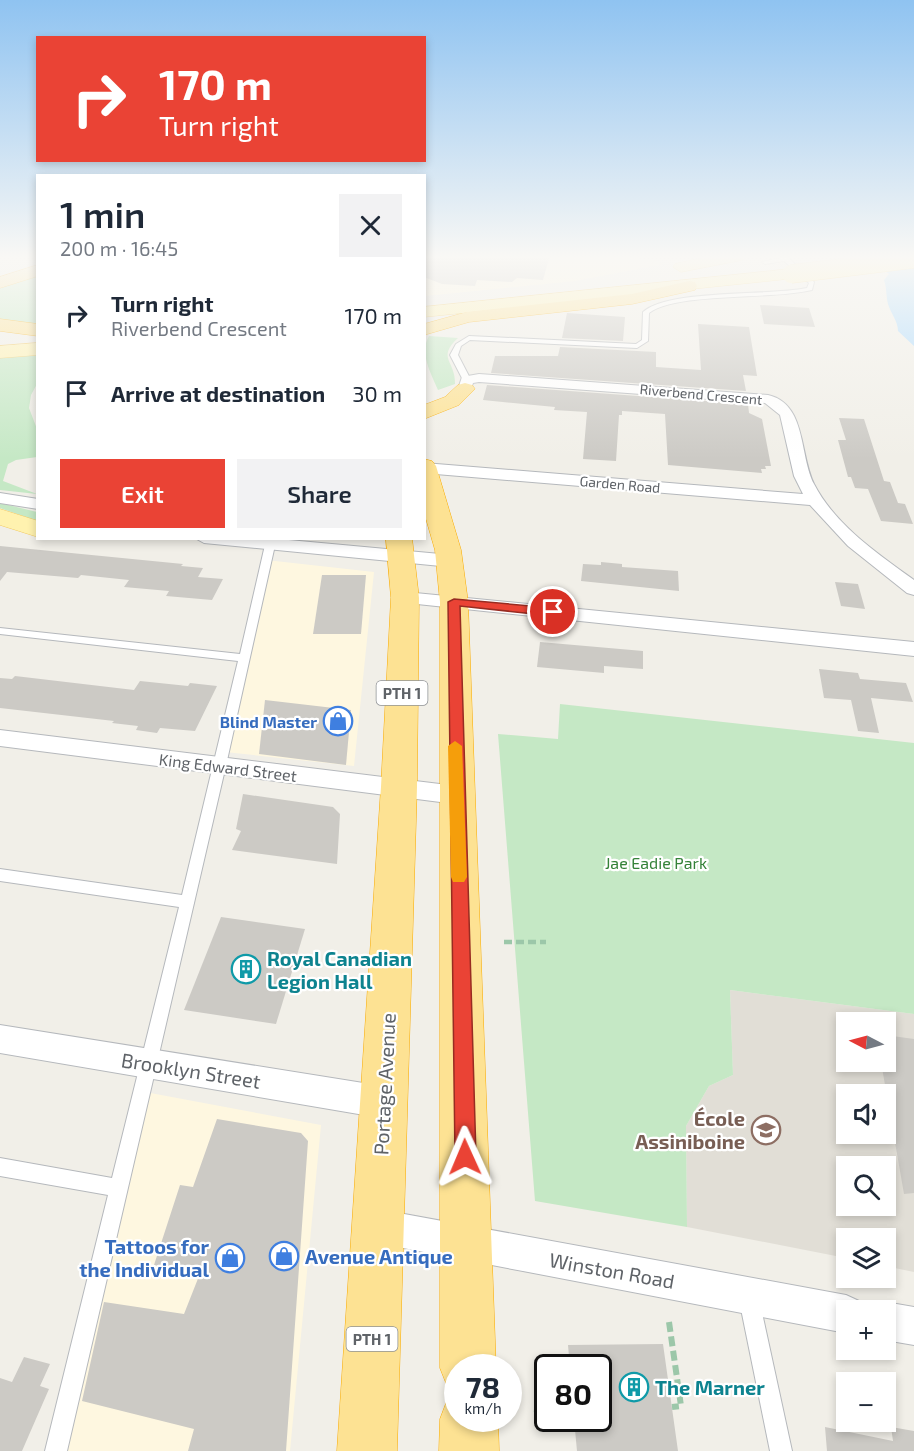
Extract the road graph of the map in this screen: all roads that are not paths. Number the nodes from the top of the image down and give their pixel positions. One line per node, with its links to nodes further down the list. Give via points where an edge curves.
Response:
1 (448, 323): 4 (highway)
2 (646, 323): 10 (lane, via 645,340 636,346 469,338 458,345 454,355)
3 (0, 325): 5 (highway)
4 (426, 329)
5 (36, 330)
6 (36, 338): 7 (main road)
7 (0, 341)
8 (36, 349): 9 (main road)
9 (0, 352)
10 (466, 384): 11 (highway, via 452,392); 12 (highway, via 452,401); 16 (street, Riverbend Crescent, via 479,378 768,399 786,414 798,467)
11 (426, 392)
12 (426, 412)
13 (426, 467): 16 (street, Garden Road)
14 (426, 471): 25 (highway)
15 (0, 498): 17 (street)
16 (816, 500): 26 (street, Riverbend Crescent, via 865,552)
17 (36, 504)
18 (0, 517): 20 (main road)
19 (0, 525): 21 (street)
20 (36, 528)
21 (36, 529)
22 (223, 540): 23 (street)
23 (270, 545): 24 (street); 31 (lane)
24 (401, 548): 25 (street); 27 (highway, Portage Avenue / PTH 1)
25 (451, 561): 28 (highway)
26 (914, 590)
27 (405, 598): 28 (street); 34 (highway, Portage Avenue / PTH 1)
28 (454, 602): 30 (street); 35 (highway)
29 (0, 632): 31 (lane)
30 (914, 649)
31 (243, 658): 33 (lane)
32 (0, 738): 33 (street, King Edward Street)
33 (220, 765): 34 (street, King Edward Street); 37 (lane)
34 (399, 788): 35 (street, King Edward Street); 40 (highway, Portage Avenue / PTH 1)
35 (456, 795): 44 (highway)
36 (0, 875): 37 (lane)
37 (186, 902): 39 (lane)
38 (0, 1039): 39 (street, Brooklyn Street)
39 (147, 1063): 40 (street, Brooklyn Street); 42 (lane)
40 (382, 1102): 43 (highway, Portage Avenue / PTH 1)
41 (0, 1167): 42 (lane)
42 (118, 1188): 51 (lane)
43 (377, 1226): 44 (street, Winston Road); 52 (highway, Portage Avenue / PTH 1)
44 (466, 1243): 45 (street, Winston Road); 49 (highway)
45 (748, 1295): 46 (street, Winston Road); 54 (lane)
46 (836, 1312)
47 (896, 1323): 48 (street)
48 (914, 1326)
49 (468, 1354)
50 (469, 1432): 53 (highway)
51 (56, 1451)
52 (367, 1451)
53 (469, 1451)
54 (781, 1451)

